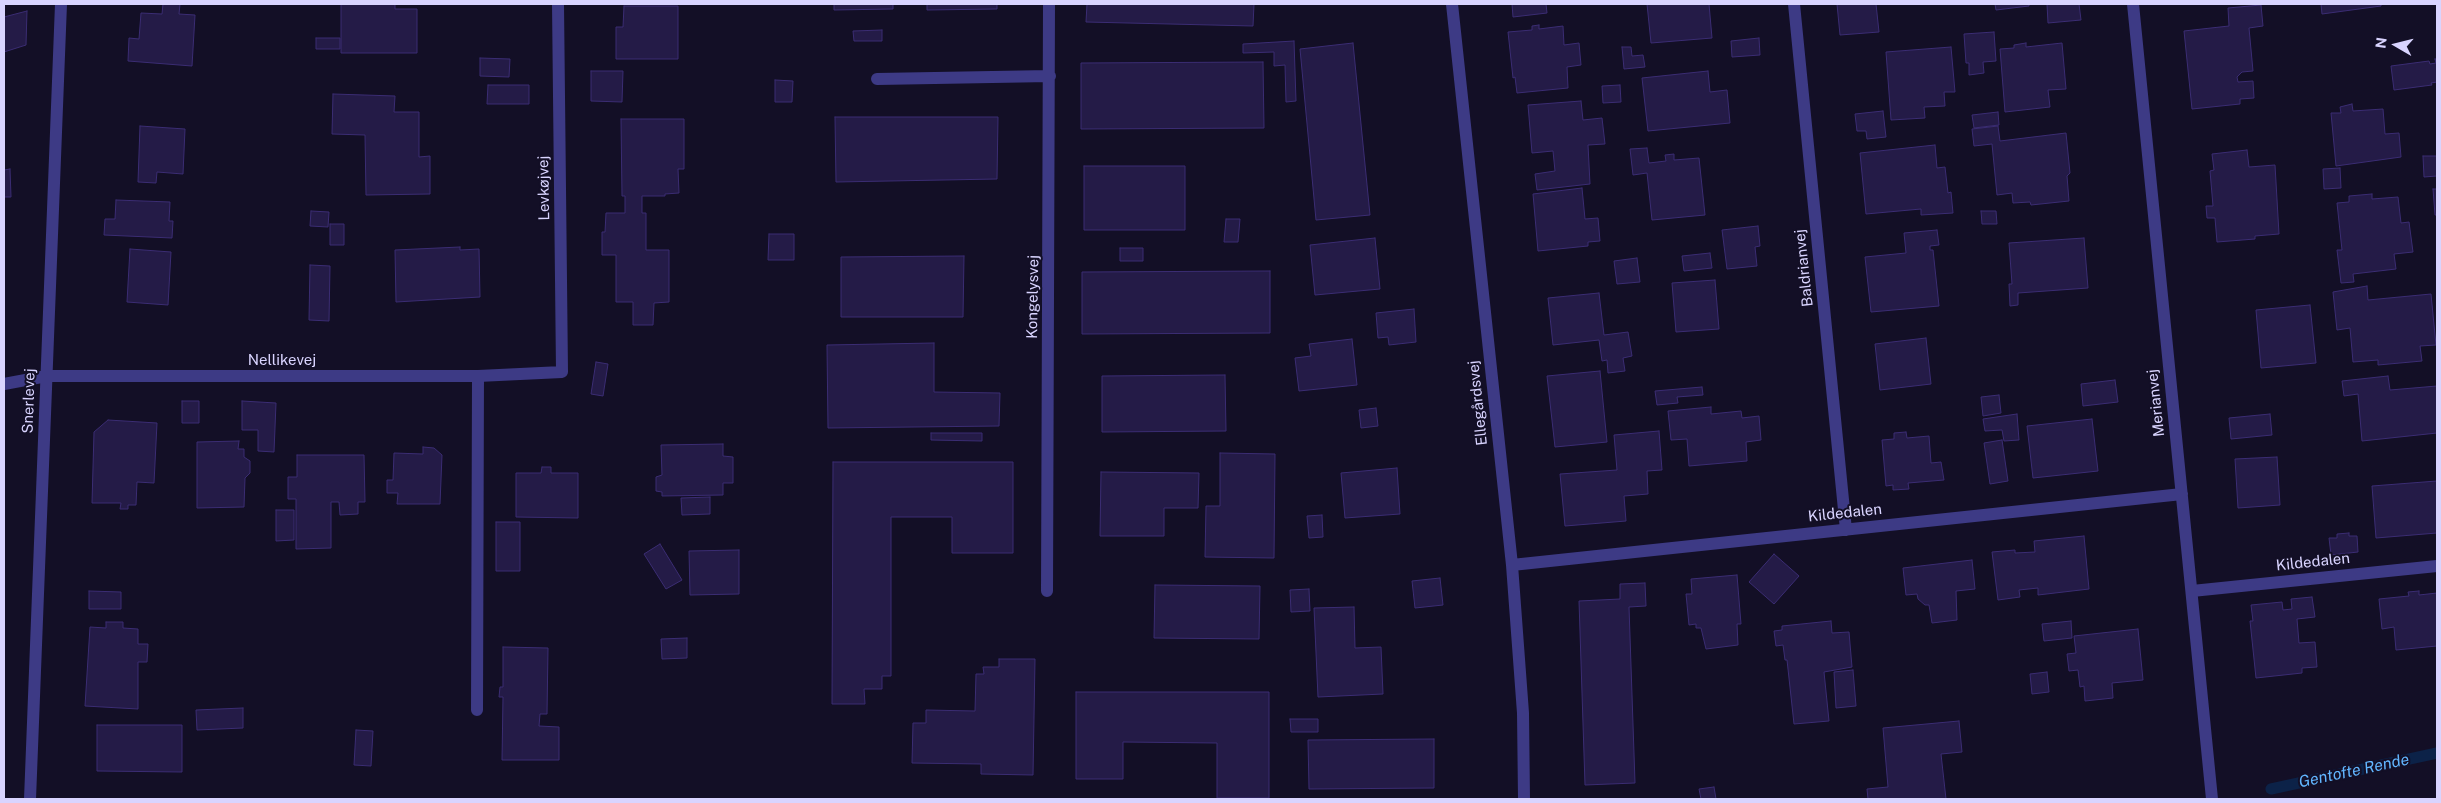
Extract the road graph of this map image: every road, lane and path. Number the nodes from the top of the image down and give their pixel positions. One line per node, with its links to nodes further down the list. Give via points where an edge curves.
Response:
1 (61, 4): 10 (street, Snerlevej)
2 (558, 4): 9 (street, Levkøjvej)
3 (1049, 4): 7 (street, Kongelysvej)
4 (1452, 4): 15 (street, Ellegårdsvej)
5 (1794, 4): 14 (street, Baldrianvej)
6 (2132, 4): 13 (street, Merianvej)
7 (1050, 76): 8 (street); 17 (street, Kongelysvej)
8 (877, 79)
9 (562, 372): 11 (street, Nellikevej)
10 (47, 376): 11 (street, Nellikevej); 12 (street, Nellikevej); 20 (street, Snerlevej)
11 (478, 376): 19 (street)
12 (4, 384)
13 (2182, 494): 14 (street, Kildedalen); 18 (street, Merianvej)
14 (1846, 530): 15 (street, Kildedalen)
15 (1512, 565): 21 (street, Ellegårdsvej, via 1523,713)
16 (2437, 566): 18 (street, Kildedalen)
17 (1047, 591)
18 (2192, 591): 22 (street, Merianvej)
19 (478, 710)
20 (30, 799)
21 (1524, 799)
22 (2212, 799)

